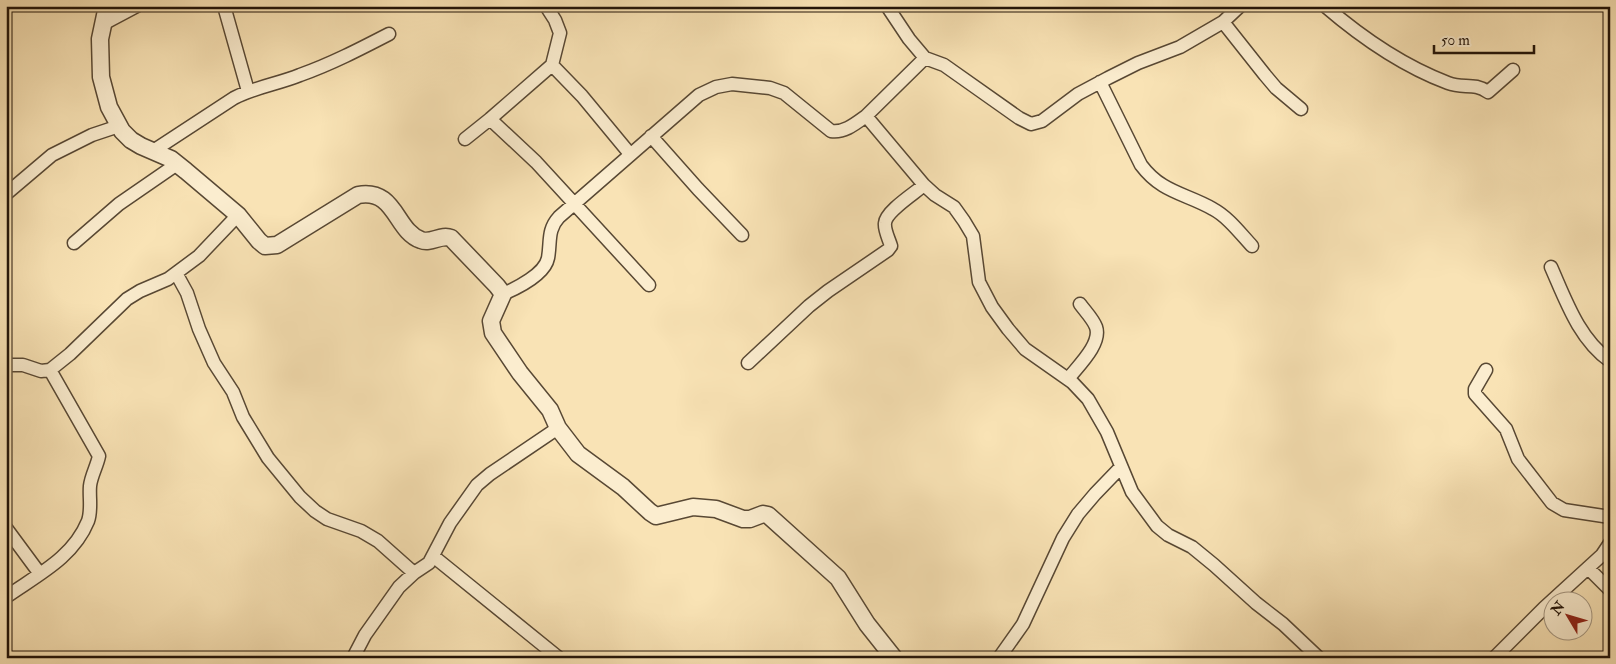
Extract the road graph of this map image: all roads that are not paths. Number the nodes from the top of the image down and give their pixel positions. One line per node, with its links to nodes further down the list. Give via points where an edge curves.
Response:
1 (137, 6): 7 (street)
2 (224, 6): 14 (street)
3 (546, 6): 11 (street, via 560,33)
4 (887, 6): 10 (street)
5 (1325, 6): 12 (street, via 1388,52 1449,84 1473,85 1488,92)
6 (1236, 8): 8 (street)
7 (106, 14): 18 (street, via 100,39 101,77 109,107)
8 (1223, 22): 13 (street, via 1180,47); 15 (street, via 1276,88)
9 (389, 34): 14 (street, via 299,76)
10 (925, 58): 13 (street, via 944,64 1032,124); 16 (street)
11 (552, 65): 17 (street); 22 (street)
12 (1512, 70)
13 (1100, 82): 30 (street, via 1147,174 1173,192 1218,212)
14 (248, 91): 21 (street)
15 (1301, 109)
16 (866, 116): 19 (street, via 846,130 830,131 784,93 770,88 732,84 700,95); 24 (street)
17 (490, 119): 20 (street); 26 (street, via 536,162)
18 (119, 126): 21 (street, via 131,140); 25 (street, via 52,155)
19 (651, 136): 22 (street); 28 (street)
20 (465, 139)
21 (153, 151): 23 (street)
22 (630, 154): 26 (street)
23 (177, 164): 27 (street); 29 (street, via 120,204)
24 (924, 185): 37 (street, via 891,212 885,221 891,246 888,250 815,301); 41 (street, via 954,207 964,220 973,236 979,282 1008,329 1025,349)
25 (9, 187)
26 (573, 204): 33 (street); 34 (street, via 552,224 548,260 542,268 518,288)
27 (238, 215): 32 (street, via 199,256); 34 (street, via 265,246 277,246 358,195 374,195 382,199 421,240 451,238)
28 (742, 235)
29 (74, 243)
30 (1252, 246)
31 (1551, 267): 36 (street, via 1580,327 1598,353)
32 (176, 273): 39 (street, via 127,299); 49 (street, via 214,363 268,458 315,511 378,541)
33 (649, 285)
34 (503, 294): 42 (street, via 491,321 493,333 550,410)
35 (1080, 304): 41 (street, via 1098,336 1089,353)
36 (1610, 361)
37 (748, 363)
38 (6, 365): 39 (street)
39 (50, 370): 50 (street, via 99,456 90,486 88,519 77,541)
40 (1486, 370): 44 (street, via 1474,390 1475,394 1506,429 1518,459 1552,504 1564,510)
41 (1068, 378): 43 (street, via 1099,415)
42 (558, 428): 47 (street, via 477,485); 55 (street, via 578,454 656,516 700,507 743,519 768,515 838,578 867,624)
43 (1121, 468): 56 (street, via 1078,514 1063,538 1023,624); 57 (street, via 1132,492 1157,526 1192,547)
44 (1610, 517)
45 (6, 528): 50 (street)
46 (1610, 543): 48 (street)
47 (433, 556): 49 (street, via 429,563); 54 (street)
48 (1588, 568): 51 (street); 58 (street)
49 (414, 573): 53 (street, via 399,588)
50 (40, 574): 52 (street)
51 (1610, 590)
52 (6, 596)
53 (353, 658)
54 (559, 658)
55 (894, 658)
56 (999, 658)
57 (1319, 658)
58 (1494, 658)

